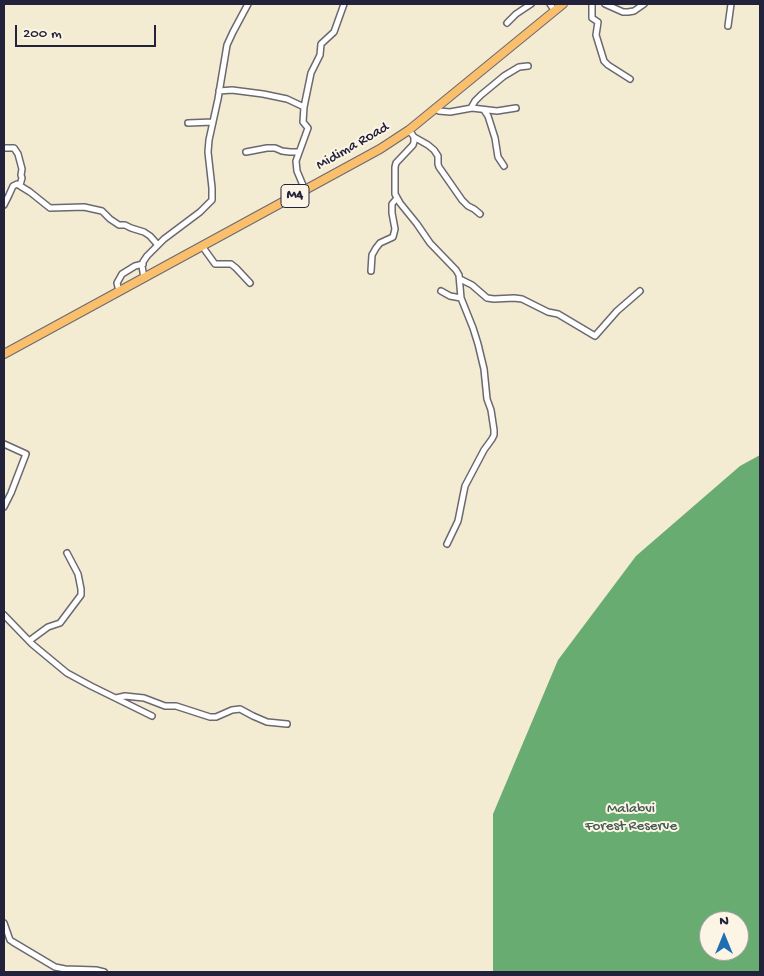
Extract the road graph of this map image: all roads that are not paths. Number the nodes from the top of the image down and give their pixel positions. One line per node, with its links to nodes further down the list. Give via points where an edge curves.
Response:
1 (248, 4): 14 (street, via 227,45)
2 (344, 4): 15 (street, via 334,32 320,44 320,55 311,72)
3 (531, 4): 10 (street)
4 (563, 4): 9 (main road, Midima Road / M4)
5 (592, 4): 13 (street, via 592,18 598,22 596,32 604,60)
6 (605, 4): 7 (street, via 623,12 634,11)
7 (644, 4)
8 (731, 4): 11 (street)
9 (552, 7): 16 (main road, Midima Road / M4, via 508,50)
10 (507, 23)
11 (728, 26)
12 (528, 66): 17 (street, via 519,67 504,76)
13 (630, 79)
14 (219, 91): 15 (street, via 257,93); 20 (street)
15 (304, 107): 25 (street, via 303,122 308,128)
16 (435, 108): 17 (street, via 439,112); 22 (main road, Midima Road / M4)
17 (470, 108): 19 (street)
18 (516, 108): 19 (street)
19 (484, 110): 26 (street)
20 (213, 122): 21 (street); 32 (street, via 208,152 212,200)
21 (188, 123)
22 (412, 134): 28 (main road, Midima Road / M4); 29 (street, via 413,145 399,158 395,167); 31 (street, via 434,150 439,167 462,200)
23 (4, 148): 27 (street, via 14,148 18,154 22,169)
24 (246, 152): 25 (street, via 275,148)
25 (299, 152): 28 (street, via 297,171)
26 (504, 166)
27 (20, 185): 30 (street, via 13,186); 32 (street, via 50,208 84,207 102,211 119,225 144,232)
28 (305, 190): 33 (main road, Midima Road / M4)
29 (397, 198): 35 (street, via 392,204 393,237 376,248); 37 (street, via 430,243 456,270)
30 (4, 204)
31 (480, 214)
32 (158, 245): 34 (street)
33 (202, 246): 36 (main road, Midima Road / M4); 38 (street, via 214,264 231,264)
34 (143, 264): 36 (street); 39 (street, via 122,274 117,283)
35 (371, 271)
36 (144, 278): 39 (main road, Midima Road / M4)
37 (460, 280): 41 (street, via 487,298 522,299 558,314 595,336); 42 (street)
38 (250, 283)
39 (119, 291): 43 (main road, Midima Road / M4)
40 (441, 291): 42 (street)
41 (640, 291)
42 (460, 298): 46 (street, via 478,344 494,435 465,486 458,521)
43 (4, 354)
44 (4, 444): 45 (street, via 26,454)
45 (4, 507)
46 (447, 544)
47 (66, 553): 49 (street, via 78,574 81,595 60,623 48,627)
48 (4, 615): 49 (street)
49 (29, 641): 50 (street, via 67,672)
50 (115, 698): 51 (street); 52 (street, via 144,698 210,717 240,709 266,722)
51 (152, 716)
52 (287, 724)
53 (4, 923): 54 (street, via 10,940 55,967)
54 (104, 972)

